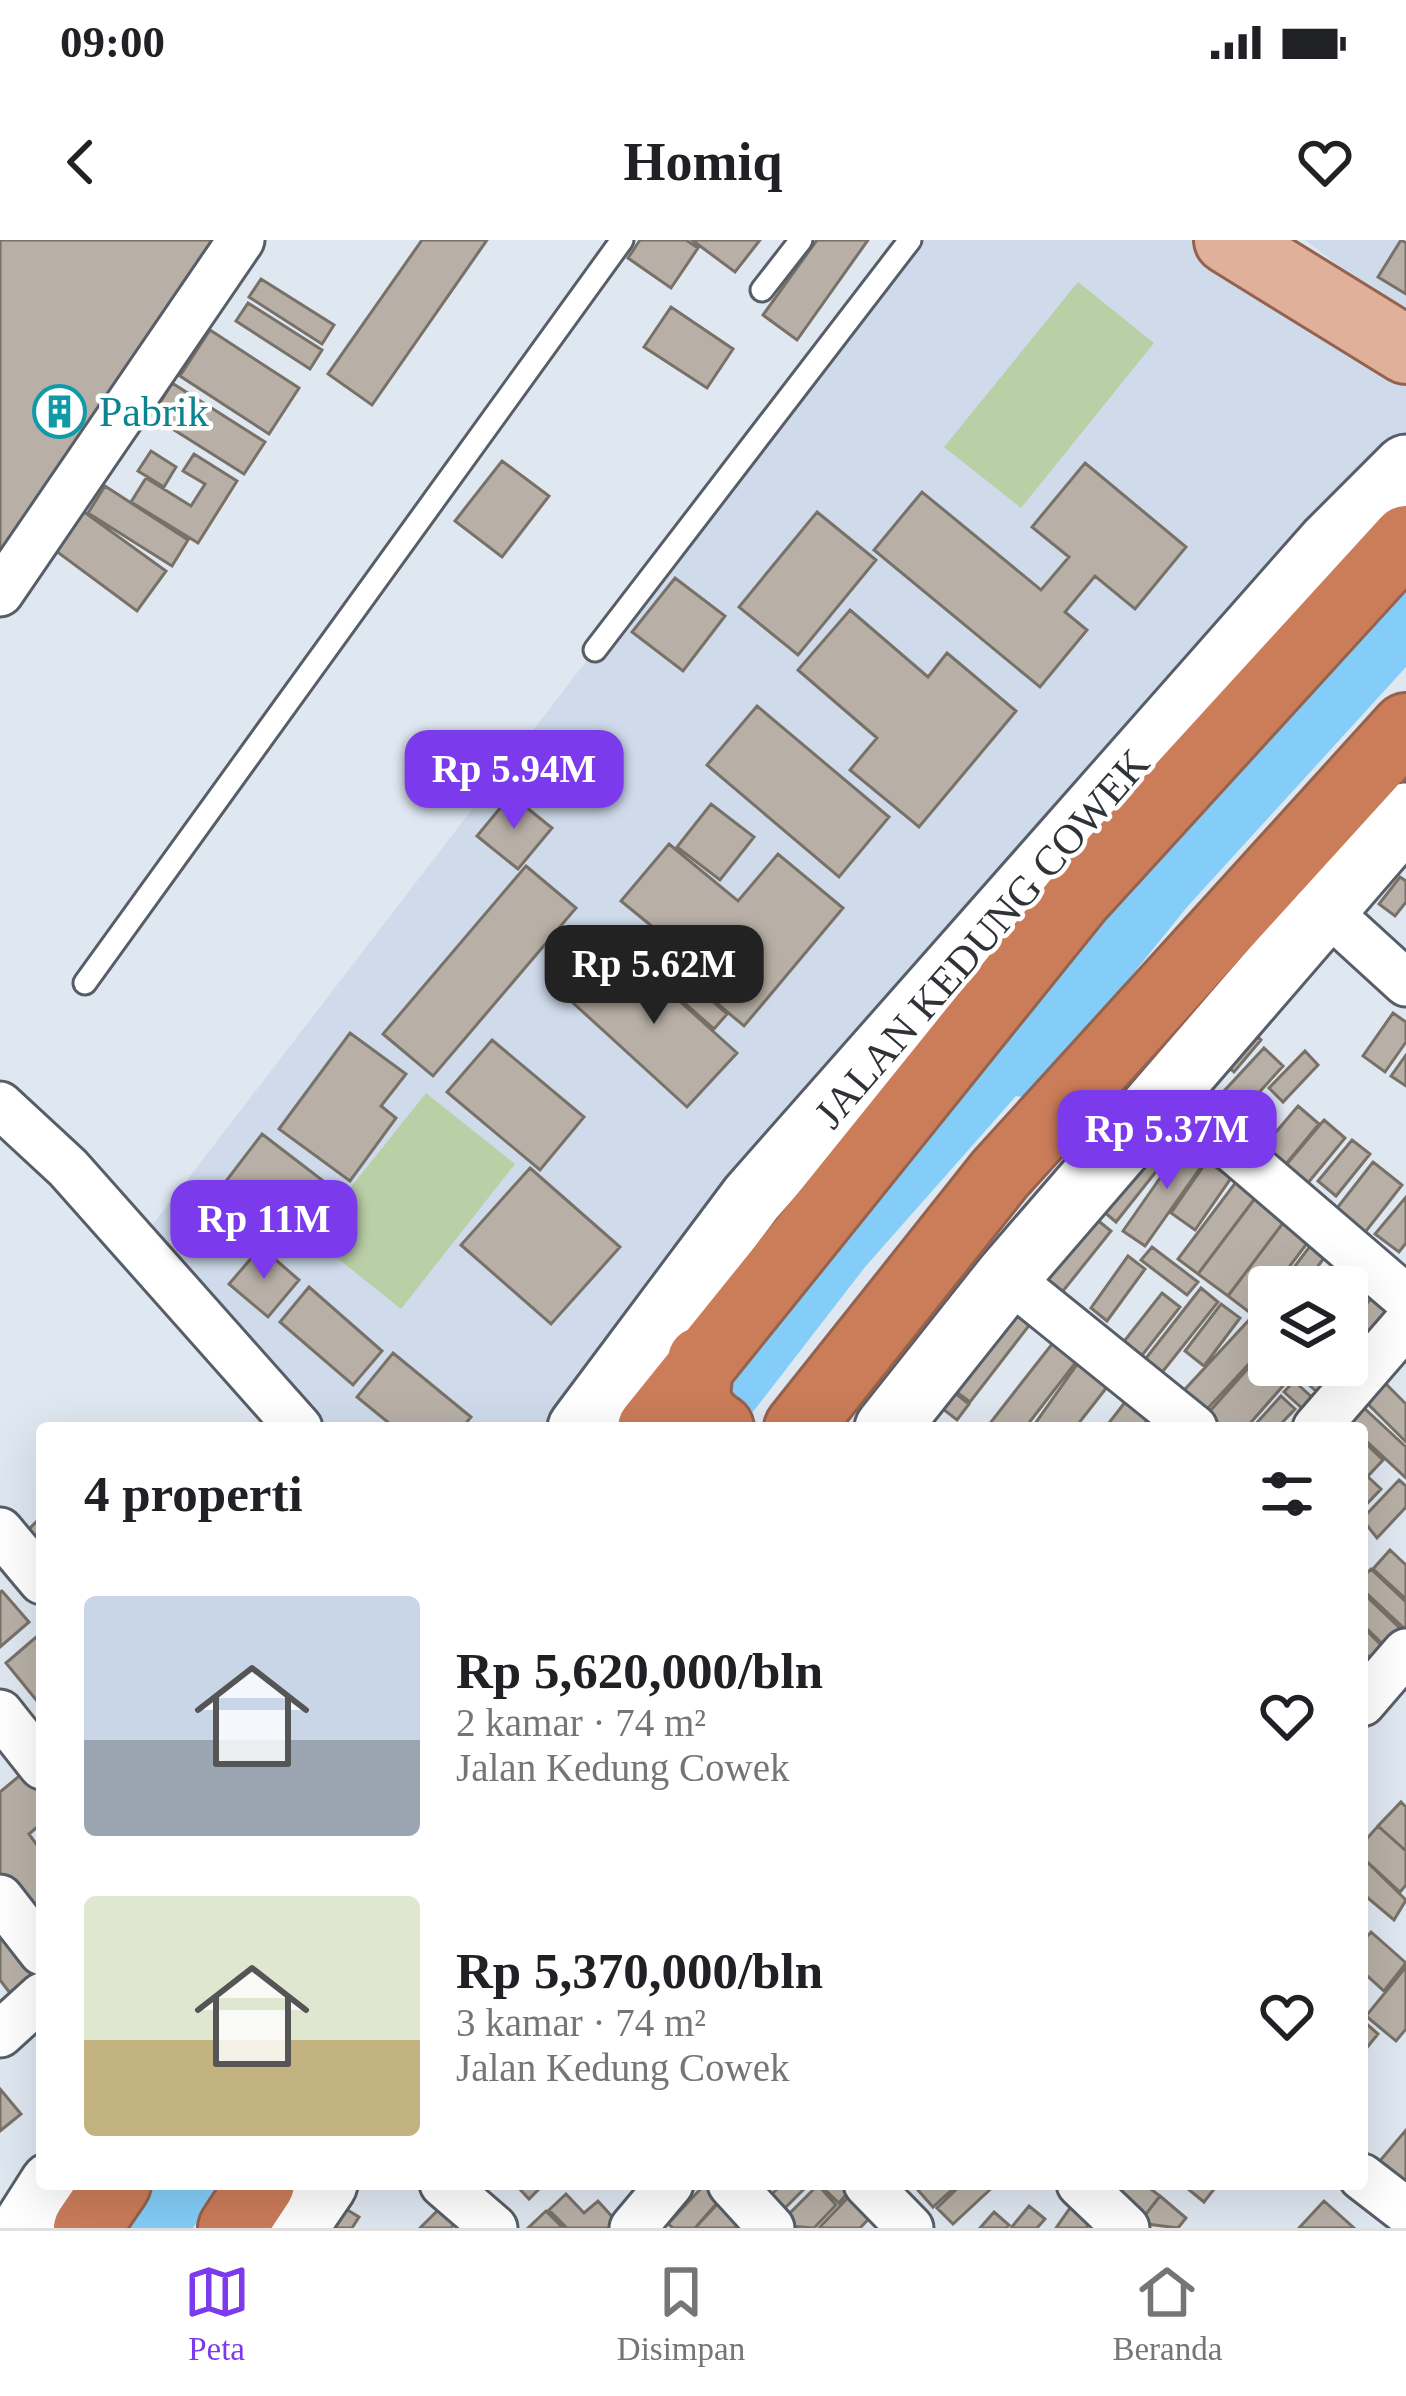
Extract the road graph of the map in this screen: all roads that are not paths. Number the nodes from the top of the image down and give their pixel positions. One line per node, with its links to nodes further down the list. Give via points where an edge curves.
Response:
1 (241, 240): 10 (street)
2 (622, 240): 15 (lane)
3 (801, 240): 6 (lane)
4 (910, 240): 11 (lane)
5 (1228, 240): 7 (main road)
6 (762, 290)
7 (1406, 350)
8 (1406, 467): 24 (main road, JALAN KEDUNG COWEK, via 1329,544 752,1198)
9 (1406, 539): 22 (highway, JALAN KEDUNG COWEK, via 1078,898)
10 (0, 593)
11 (595, 650)
12 (1406, 727): 25 (highway, via 1000,1174)
13 (1406, 815): 14 (main road)
14 (1325, 909): 16 (street); 17 (main road)
15 (85, 983)
16 (1406, 983)
17 (1165, 1091): 19 (main road); 20 (street)
18 (0, 1105): 23 (street, via 68,1168)
19 (1007, 1277): 26 (main road); 27 (street)
20 (1406, 1298)
21 (1406, 1324): 28 (street)
22 (693, 1407)
23 (294, 1422)
24 (584, 1422)
25 (803, 1422)
26 (891, 1422)
27 (1187, 1422)
28 (1321, 1422)
29 (0, 1531): 30 (street)
30 (36, 1574)
31 (1406, 1652): 32 (street)
32 (1368, 1696)
33 (0, 1713): 34 (street)
34 (36, 1758)
35 (0, 1898): 36 (street)
36 (36, 1944)
37 (36, 2001): 38 (street)
38 (0, 2034)
39 (1368, 2182): 49 (street)
40 (48, 2190): 50 (main road)
41 (112, 2190): 51 (highway)
42 (256, 2190): 52 (highway)
43 (321, 2190): 53 (main road)
44 (450, 2190): 54 (street)
45 (665, 2190): 55 (street)
46 (736, 2190): 56 (street)
47 (874, 2190): 57 (street)
48 (1086, 2190): 58 (street)
49 (1406, 2211)
50 (24, 2228)
51 (87, 2228)
52 (232, 2228)
53 (295, 2228)
54 (494, 2228)
55 (633, 2228)
56 (771, 2228)
57 (910, 2228)
58 (1126, 2228)

